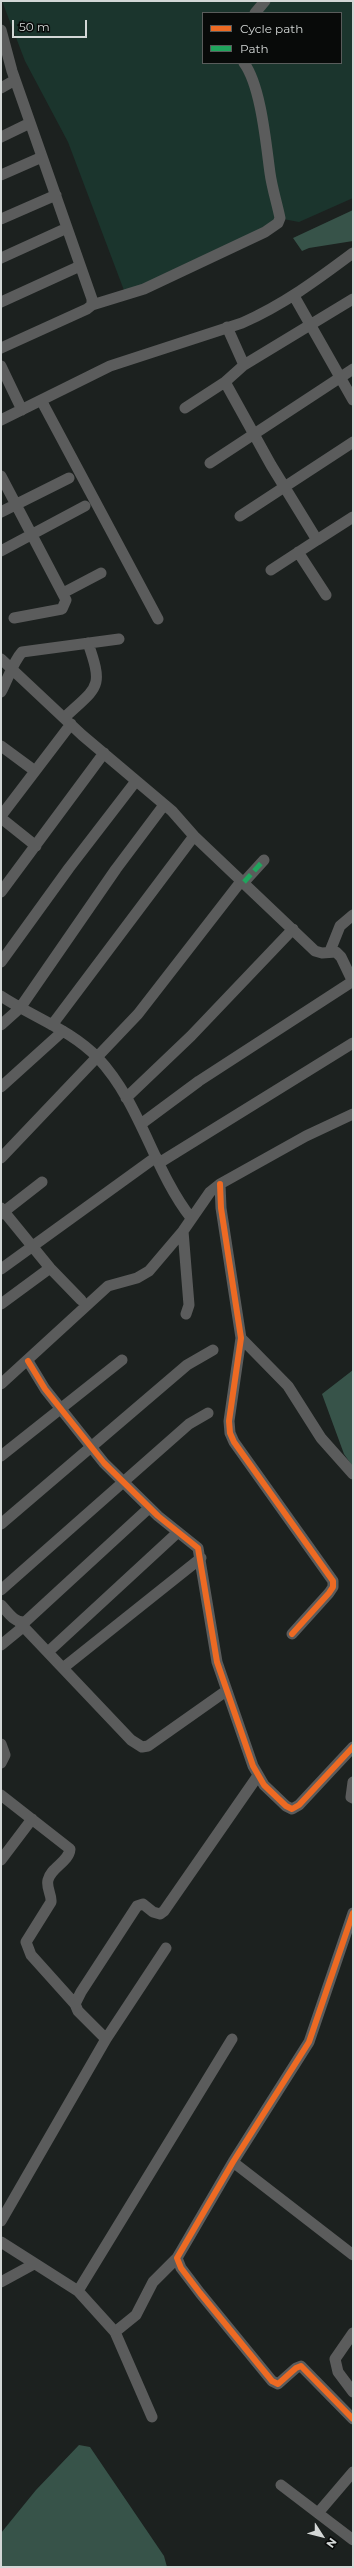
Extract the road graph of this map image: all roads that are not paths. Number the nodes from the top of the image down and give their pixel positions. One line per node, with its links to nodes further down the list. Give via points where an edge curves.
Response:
1 (265, 1): 2 (street)
2 (256, 12)
3 (1, 30): 5 (street)
4 (245, 64): 20 (street, via 250,73 261,116 280,218 278,223 265,232 144,289)
5 (15, 80): 6 (street); 7 (street)
6 (1, 88)
7 (30, 123): 8 (street); 9 (street)
8 (1, 137)
9 (42, 157): 10 (street); 11 (street)
10 (1, 175)
11 (56, 195): 12 (street); 13 (street)
12 (1, 219)
13 (67, 228): 15 (street); 16 (street)
14 (353, 254): 17 (street)
15 (1, 258)
16 (80, 266): 19 (street); 20 (street)
17 (294, 296): 21 (street, via 262,314); 22 (street)
18 (353, 299): 22 (street)
19 (1, 302)
20 (92, 305): 23 (street)
21 (227, 326): 24 (street); 29 (street, via 110,366)
22 (311, 326): 24 (street); 27 (street)
23 (1, 348)
24 (244, 365): 28 (street)
25 (1, 366): 32 (street)
26 (353, 369): 27 (street)
27 (339, 378): 30 (street); 34 (street)
28 (225, 382): 31 (street); 34 (street)
29 (41, 400): 32 (street); 54 (street)
30 (353, 400)
31 (185, 408)
32 (22, 410): 33 (street)
33 (1, 420)
34 (254, 435): 36 (street); 39 (street)
35 (353, 442): 39 (street)
36 (210, 464)
37 (1, 476): 40 (street)
38 (69, 478): 40 (street)
39 (284, 487): 43 (street); 46 (street)
40 (16, 504): 42 (street); 45 (street)
41 (85, 506): 45 (street)
42 (1, 512)
43 (240, 516)
44 (353, 517): 46 (street)
45 (32, 534): 47 (street); 51 (street)
46 (317, 540): 48 (street)
47 (1, 551)
48 (298, 552): 49 (street); 52 (street)
49 (271, 570)
50 (101, 573): 51 (street)
51 (63, 593): 53 (street, via 66,600 62,609)
52 (326, 595)
53 (14, 618)
54 (158, 619)
55 (119, 639): 56 (street)
56 (88, 643): 58 (street, via 22,652); 60 (street, via 96,667 97,681 91,693)
57 (1, 659): 58 (street)
58 (13, 670): 59 (street); 60 (street)
59 (1, 692)
60 (68, 721): 62 (street); 63 (street)
61 (1, 746): 63 (street)
62 (104, 754): 64 (street); 68 (street)
63 (35, 770): 66 (street)
64 (136, 781): 65 (street); 75 (street, via 68,868)
65 (164, 805): 67 (street); 78 (street, via 116,869)
66 (1, 817): 68 (street)
67 (194, 836): 70 (street); 80 (street)
68 (36, 846): 71 (street)
69 (264, 860): 70 (street)
70 (243, 881): 73 (street); 83 (street, via 138,1014)
71 (2, 888)
72 (353, 916): 74 (street, via 340,926)
73 (293, 930): 74 (street, via 315,950 322,953); 85 (street, via 191,1036)
74 (330, 951): 76 (street, via 341,957)
75 (1, 962)
76 (352, 979): 87 (street, via 199,1081)
77 (1, 996): 78 (street)
78 (20, 1008): 79 (street); 80 (street)
79 (1, 1025)
80 (52, 1025): 81 (street)
81 (63, 1031): 83 (street); 84 (street)
82 (353, 1043): 89 (street)
83 (98, 1058): 85 (street); 88 (street)
84 (1, 1087)
85 (126, 1098): 87 (street)
86 (353, 1114): 91 (street)
87 (141, 1124): 89 (street)
88 (1, 1158)
89 (158, 1160): 93 (street, via 175,1196); 95 (street)
90 (42, 1182): 92 (street)
91 (220, 1184): 93 (street, via 210,1192); 101 (street, via 221,1208)
92 (2, 1211): 95 (street)
93 (191, 1218): 94 (street)
94 (183, 1231): 100 (street, via 189,1305); 104 (street, via 149,1271 137,1278 108,1286)
95 (32, 1247): 96 (street); 97 (street)
96 (50, 1268): 98 (street); 99 (street)
97 (1, 1269)
98 (81, 1300)
99 (1, 1304)
100 (186, 1314)
101 (241, 1338): 110 (street, via 288,1386 321,1438); 119 (street, via 229,1421 230,1433 333,1581 329,1594)
102 (214, 1350): 108 (street, via 188,1365)
103 (122, 1360): 106 (street)
104 (28, 1362): 105 (street); 106 (street)
105 (1, 1384)
106 (61, 1410): 108 (street); 109 (street)
107 (208, 1413): 111 (street, via 189,1424)
108 (92, 1447): 111 (street); 113 (street)
109 (1, 1456)
110 (353, 1474)
111 (122, 1482): 112 (street); 116 (street)
112 (149, 1508): 114 (street); 118 (street)
113 (1, 1524)
114 (177, 1533): 115 (street, via 192,1541 198,1548); 121 (street)
115 (201, 1558): 122 (street); 123 (street, via 211,1639)
116 (1, 1590)
117 (1, 1605): 118 (street)
118 (21, 1625): 120 (street); 121 (street)
119 (292, 1634)
120 (1, 1646)
121 (48, 1652): 122 (street)
122 (63, 1668): 123 (street, via 131,1740 142,1747 148,1746)
123 (226, 1691): 127 (street)
124 (1, 1744): 126 (street, via 5,1755)
125 (353, 1747): 127 (street, via 300,1805 292,1809)
126 (1, 1763)
127 (257, 1777): 135 (street, via 164,1911 160,1914 153,1912 143,1904 131,1913)
128 (353, 1782): 130 (street)
129 (1, 1795): 131 (street)
130 (353, 1798)
131 (32, 1819): 132 (street); 135 (street, via 68,1846 70,1852 49,1876 51,1902 27,1938 27,1948)
132 (1, 1860)
133 (353, 1913): 138 (street, via 309,2042)
134 (166, 1948): 136 (street)
135 (76, 2004): 136 (street, via 78,2011)
136 (106, 2039): 139 (street)
137 (232, 2039): 145 (street)
138 (233, 2162): 141 (street); 142 (street)
139 (1, 2221)
140 (1, 2242): 143 (street)
141 (353, 2255)
142 (177, 2258): 146 (street, via 152,2282 136,2315); 150 (street, via 181,2268 200,2293 272,2381 278,2384 301,2366)
143 (34, 2264): 144 (street); 145 (street)
144 (1, 2282)
145 (78, 2291): 146 (street)
146 (115, 2332): 149 (street)
147 (353, 2334): 148 (street, via 335,2359 338,2372)
148 (353, 2392)
149 (152, 2417)
150 (353, 2419)
151 (353, 2472): 153 (street)
152 (281, 2485): 153 (street)
153 (318, 2513): 154 (street)
154 (353, 2540)

